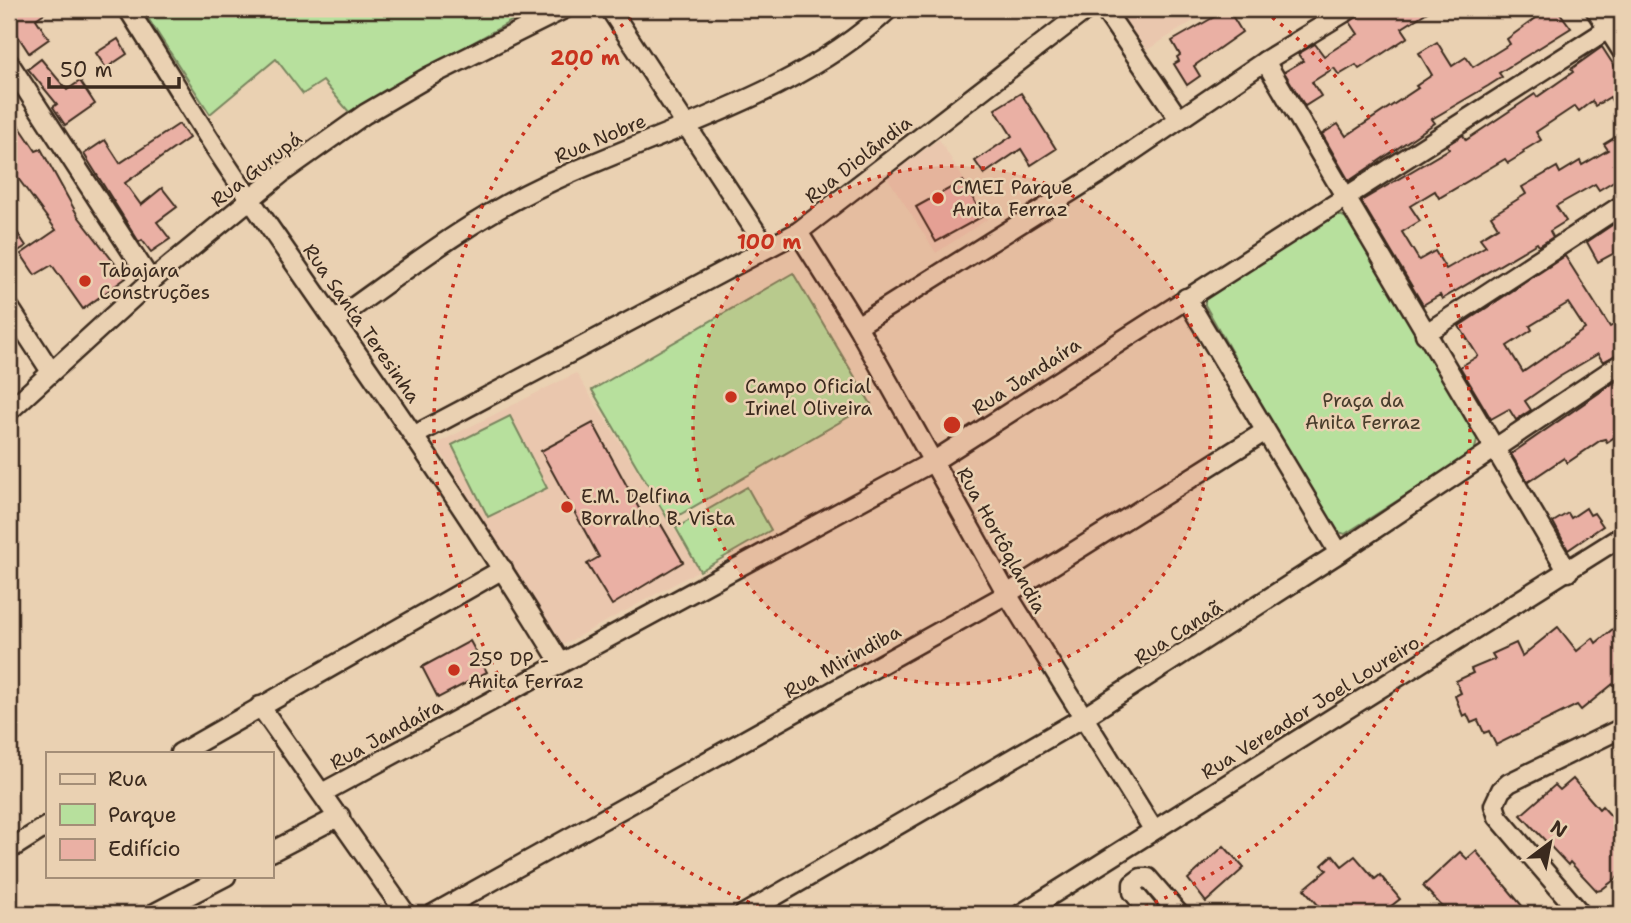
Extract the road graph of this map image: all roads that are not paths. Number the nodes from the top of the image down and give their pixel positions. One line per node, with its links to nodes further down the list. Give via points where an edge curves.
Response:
1 (128, 9): 15 (street, Rua Santa Teresinha)
2 (564, 9): 15 (street, Rua Gurupá, via 365,114)
3 (610, 9): 14 (street)
4 (889, 9): 14 (street, Rua Nobre, via 831,57)
5 (1087, 9): 18 (street, Rua Diolândia)
6 (1104, 9): 13 (street)
7 (1595, 9): 9 (street)
8 (1340, 11): 11 (street)
9 (1615, 25): 10 (street); 16 (street, Rua Jandaíra)
10 (1622, 51)
11 (1265, 61): 13 (street); 16 (street)
12 (9, 62): 20 (street)
13 (1179, 119): 24 (street)
14 (684, 124): 19 (street); 23 (street, Rua Nobre, via 543,185 463,229)
15 (251, 199): 20 (street, Rua Gurupá); 23 (street, Rua Santa Teresinha)
16 (1344, 199): 21 (street, Rua Jandaíra); 25 (street)
17 (1622, 205): 25 (street)
18 (798, 232): 19 (street, Rua Diolândia); 24 (street, Rua Hortôqlandia)
19 (766, 247): 30 (street, Rua Diolândia)
20 (151, 281): 27 (street, Rua Gurupá)
21 (1186, 298): 29 (street); 32 (street, Rua Jandaíra)
22 (9, 307): 27 (street)
23 (334, 321): 30 (street, Rua Santa Teresinha)
24 (857, 326): 32 (street, Rua Hortôqlandia)
25 (1425, 334): 31 (street)
26 (1622, 363): 31 (street, Rua Canaã)
27 (50, 370): 28 (street, Rua Gurupá)
28 (9, 411)
29 (1264, 432): 34 (street); 37 (street, Rua Mirindiba)
30 (415, 435): 35 (street, Rua Santa Teresinha)
31 (1494, 447): 34 (street, Rua Canaã); 36 (street)
32 (934, 461): 37 (street, Rua Hortôqlandia); 38 (street, Rua Jandaíra)
33 (1622, 536): 36 (street, Rua Vereador Joel Loureiro)
34 (1339, 553): 40 (street, Rua Canaã)
35 (503, 569): 38 (street, Rua Santa Teresinha); 39 (street)
36 (1568, 572): 46 (street, Rua Vereador Joel Loureiro)
37 (1007, 594): 40 (street, Rua Hortôqlandia); 52 (street, Rua Mirindiba)
38 (560, 662): 43 (street, Rua Jandaíra)
39 (260, 706): 42 (street); 43 (street)
40 (1084, 718): 46 (street, Rua Hortôqlandia); 53 (street, Rua Canaã)
41 (1622, 727): 57 (street, via 1509,783 1494,805 1498,817)
42 (182, 752)
43 (322, 793): 44 (street)
44 (340, 816): 48 (street); 51 (street)
45 (46, 827): 47 (street)
46 (1153, 829): 54 (street, Rua Vereador Joel Loureiro)
47 (9, 850)
48 (273, 851)
49 (222, 878): 50 (street)
50 (153, 914)
51 (406, 914)
52 (433, 914)
53 (744, 914)
54 (1021, 914)
55 (1151, 914): 56 (street, via 1133,892 1133,884 1141,878 1148,878)
56 (1179, 914)
57 (1581, 914)

